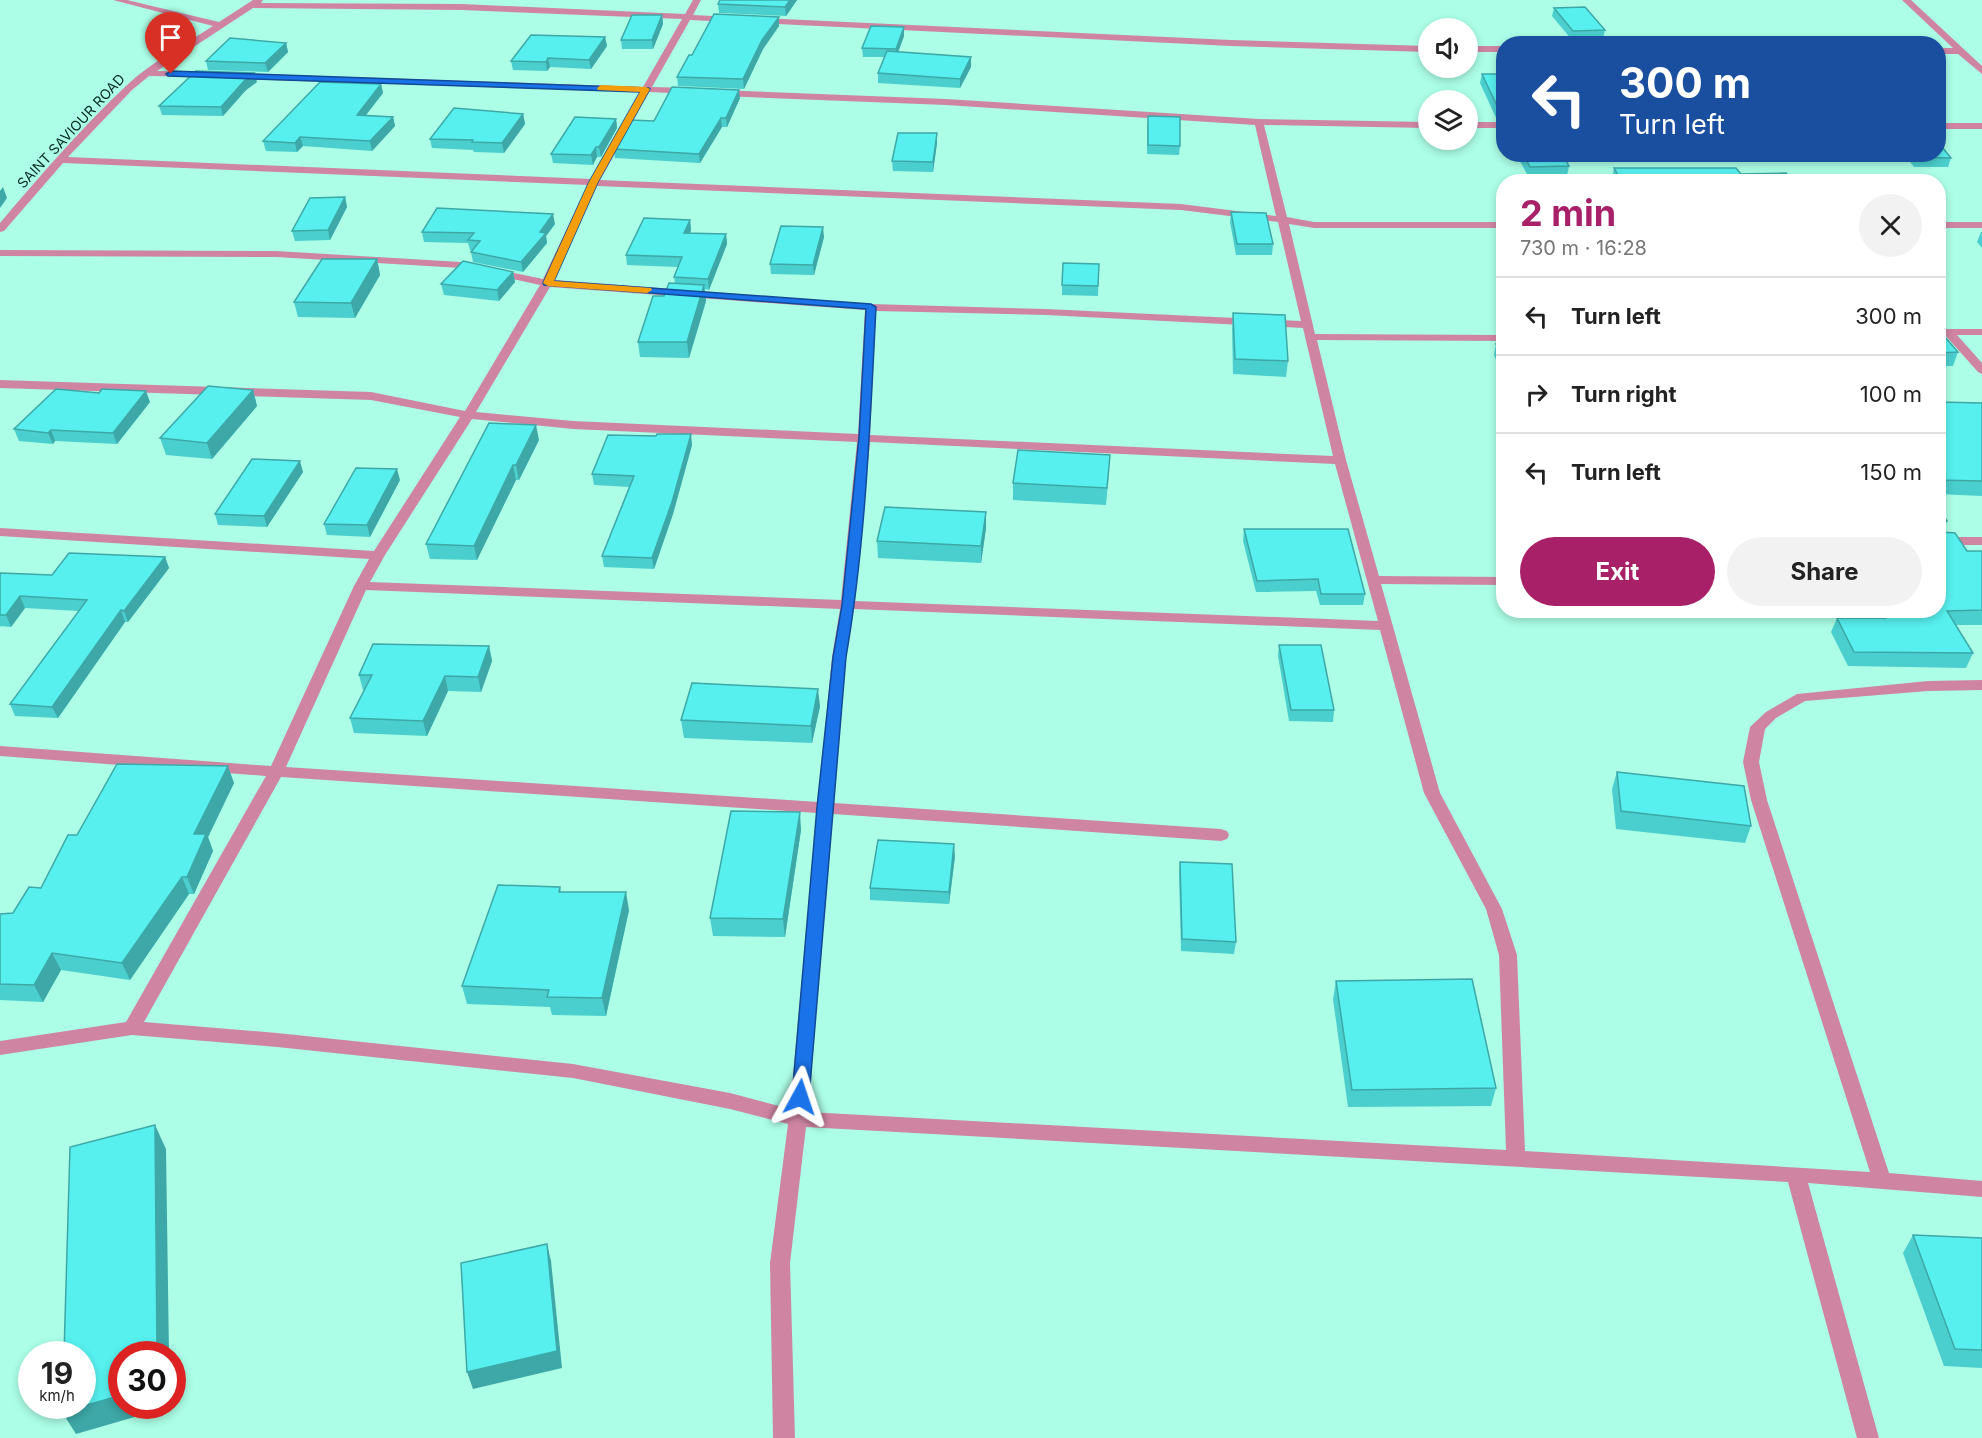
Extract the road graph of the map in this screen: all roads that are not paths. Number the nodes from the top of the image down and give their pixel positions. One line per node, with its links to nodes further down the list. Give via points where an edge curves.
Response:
1 (117, 0): 8 (street)
2 (697, 0): 5 (street)
3 (1906, 0): 9 (street)
4 (255, 2): 5 (street); 8 (street, SAINT SAVIOUR ROAD)
5 (688, 18): 6 (street); 20 (street)
6 (735, 20)
7 (747, 20): 11 (street)
8 (220, 25): 17 (street, SAINT SAVIOUR ROAD)
9 (1944, 36)
10 (1946, 38): 15 (street)
11 (1418, 49)
12 (1478, 49): 13 (street)
13 (1496, 50)
14 (1946, 51): 15 (street)
15 (1960, 51): 16 (street)
16 (1982, 71)
17 (147, 73): 18 (street); 29 (street, SAINT SAVIOUR ROAD)
18 (218, 75)
19 (230, 76): 20 (street)
20 (646, 89): 21 (street); 30 (street)
21 (704, 92)
22 (715, 92): 23 (street)
23 (1259, 122): 24 (street); 31 (street)
24 (1418, 125)
25 (1478, 125): 26 (street)
26 (1496, 125)
27 (1946, 126): 28 (street)
28 (1982, 126)
29 (60, 160): 30 (street); 35 (street, SAINT SAVIOUR ROAD)
30 (594, 182): 31 (street, via 1180,207); 37 (street)
31 (1283, 222): 32 (street); 39 (street)
32 (1496, 225)
33 (1946, 225): 34 (street)
34 (1982, 225)
35 (0, 229)
36 (0, 253): 37 (street, via 276,254 461,265)
37 (548, 283): 38 (street); 46 (street)
38 (871, 307): 39 (street, via 1046,312); 47 (street)
39 (1308, 331): 43 (street); 48 (street)
40 (1946, 332): 41 (street)
41 (1982, 332)
42 (1946, 335): 44 (street)
43 (1496, 338)
44 (1982, 370)
45 (0, 384): 46 (street, via 371,396)
46 (468, 415): 47 (street, via 573,425); 52 (street)
47 (864, 437): 48 (street); 56 (street)
48 (1340, 460): 53 (street)
49 (0, 532): 52 (street)
50 (1946, 541): 51 (street)
51 (1982, 541)
52 (378, 555): 55 (street)
53 (1374, 580): 54 (street); 57 (street)
54 (1496, 580)
55 (361, 586): 56 (street); 60 (street)
56 (849, 605): 57 (street); 61 (street, via 839,657)
57 (1387, 626): 66 (street, via 1432,793 1494,909 1508,956)
58 (1982, 685): 68 (street, via 1802,697 1758,727 1751,762 1759,800)
59 (0, 750): 60 (street)
60 (276, 773): 61 (street); 63 (street)
61 (825, 807): 62 (street); 65 (street)
62 (1221, 835)
63 (132, 1028): 64 (street); 65 (street, via 573,1071 730,1101)
64 (0, 1048)
65 (798, 1119): 66 (street); 70 (street, via 780,1263)
66 (1516, 1159): 67 (street)
67 (1796, 1174): 68 (street); 71 (street)
68 (1882, 1180): 69 (street)
69 (1982, 1188)
70 (784, 1438)
71 (1868, 1438)

